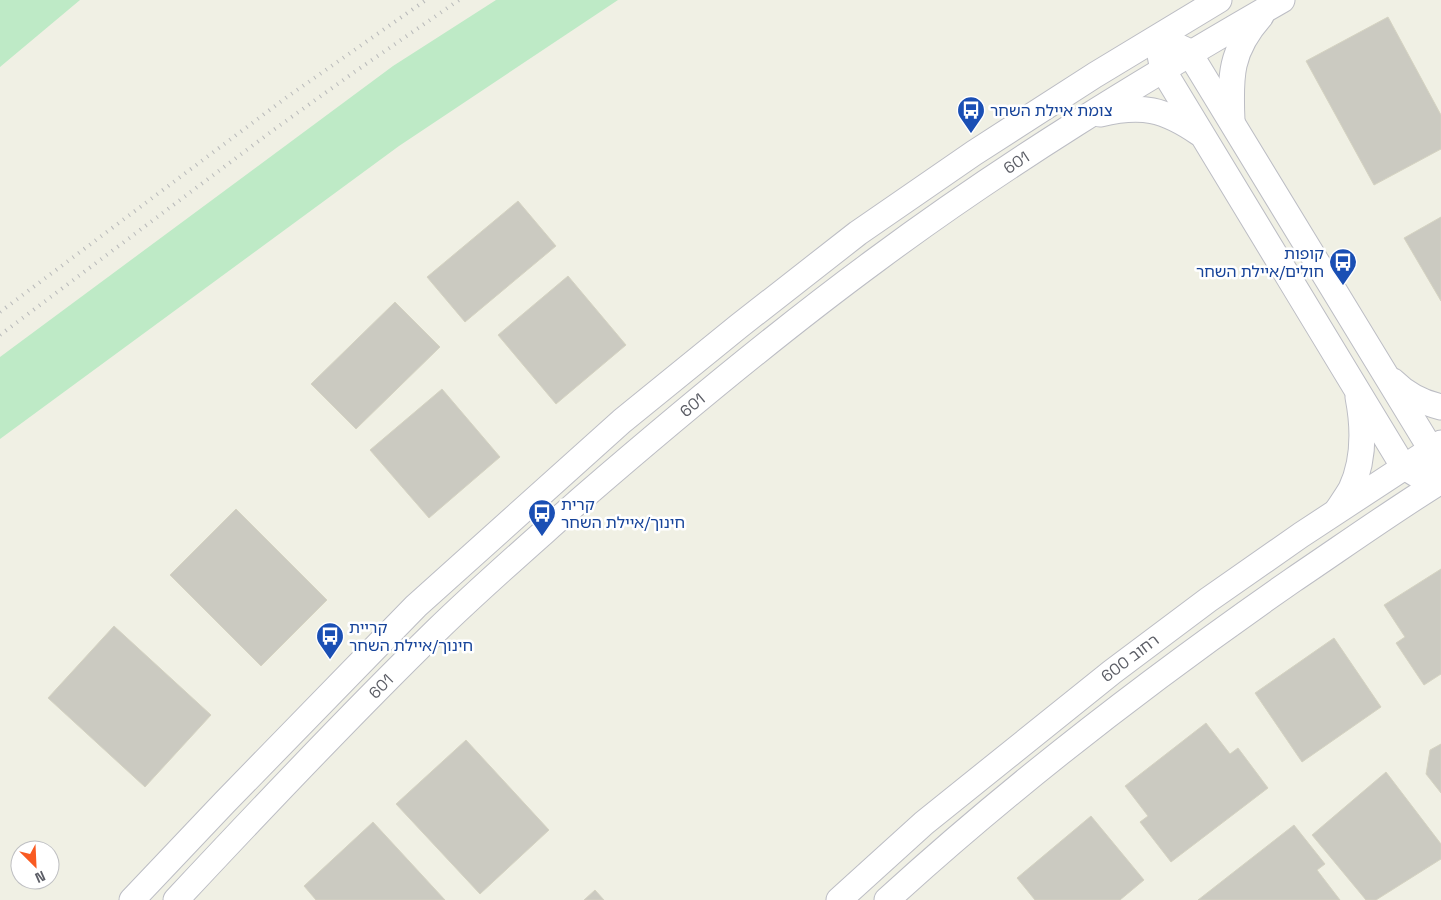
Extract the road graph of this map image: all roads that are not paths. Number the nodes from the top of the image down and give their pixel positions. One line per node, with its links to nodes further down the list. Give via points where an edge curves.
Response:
1 (1219, 0): 3 (street, 601)
2 (1275, 4): 4 (street, 601); 7 (street, via 1250,28 1234,60)
3 (1156, 37): 4 (street); 5 (street); 16 (street, 601, via 974,153 858,233 622,421 416,606)
4 (1190, 54): 5 (street, 601); 7 (street)
5 (1163, 70): 6 (street, 601); 8 (street)
6 (1090, 116): 8 (street, via 1118,110 1158,111 1178,119); 17 (street, 601, via 877,259 758,350 642,446 438,629)
7 (1232, 123): 9 (street)
8 (1202, 136): 10 (street)
9 (1385, 373): 11 (street, via 1401,389); 12 (street, via 1429,446)
10 (1356, 387): 13 (street); 15 (street, via 1362,440 1350,490)
11 (1441, 407)
12 (1435, 447): 13 (street, רחוב 600); 14 (street)
13 (1404, 467): 14 (street); 15 (street, רחוב 600)
14 (1438, 483): 19 (street, רחוב 600, via 1227,626 1131,697 945,848)
15 (1336, 512): 18 (street, רחוב 600, via 1208,600 1112,672 924,823)
16 (132, 900)
17 (176, 900)
18 (839, 900)
19 (887, 900)

